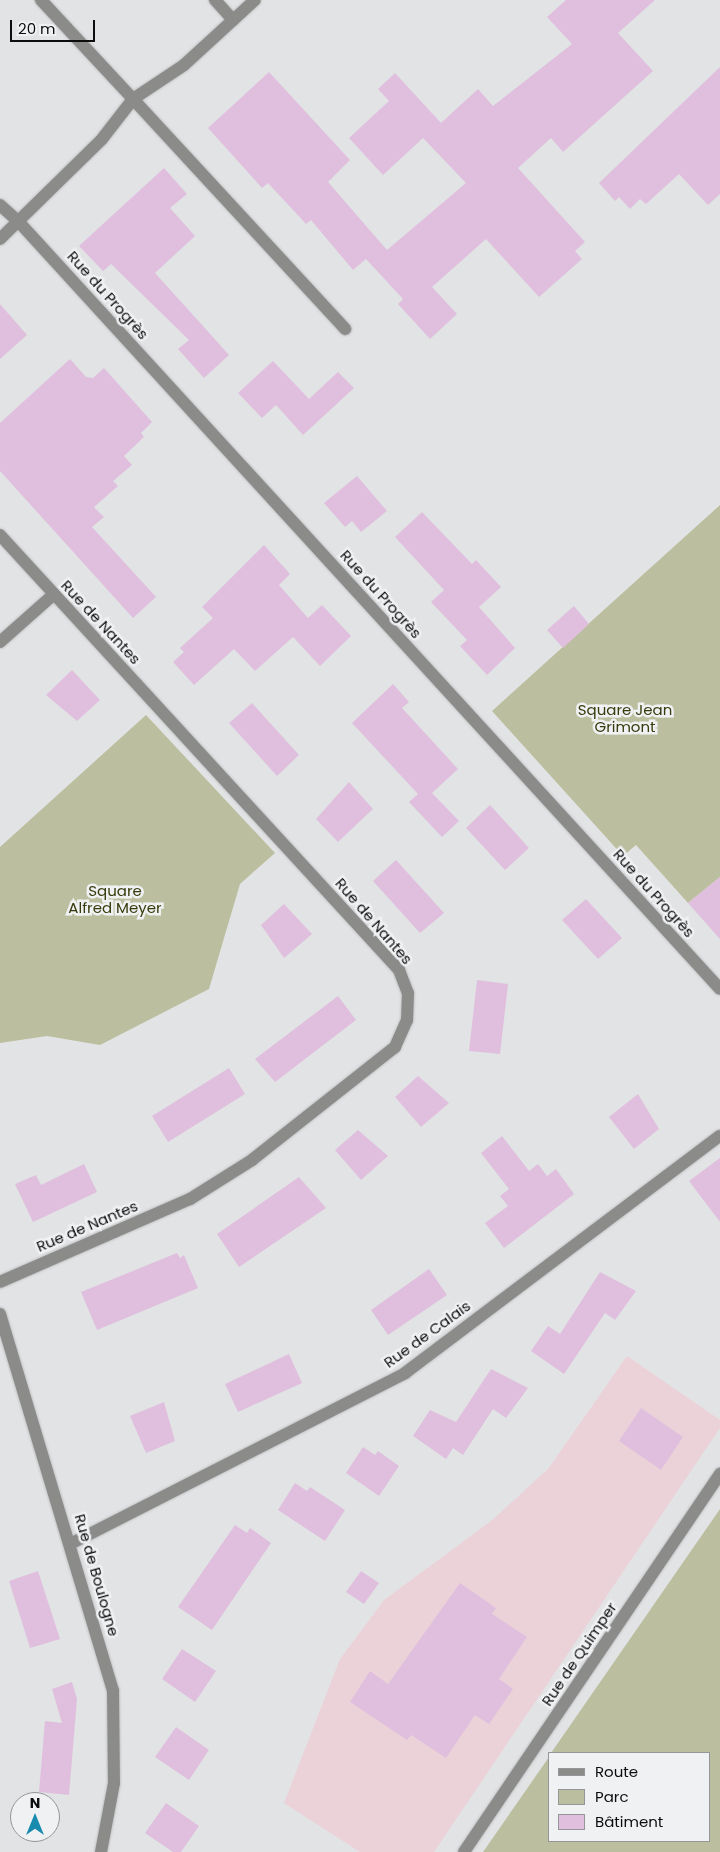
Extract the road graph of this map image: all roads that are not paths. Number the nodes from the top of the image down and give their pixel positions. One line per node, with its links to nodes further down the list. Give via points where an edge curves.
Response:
1 (41, 0): 5 (street)
2 (215, 0): 4 (street)
3 (255, 0): 4 (street)
4 (233, 20): 5 (street, via 184,65)
5 (133, 99): 7 (street, via 102,139); 9 (street)
6 (0, 205): 7 (street, Rue du Progrès)
7 (18, 221): 8 (street); 13 (street, Rue du Progrès)
8 (0, 239)
9 (345, 329)
10 (0, 535): 11 (street, Rue de Nantes)
11 (54, 594): 12 (street); 15 (street, Rue de Nantes, via 399,970 408,993 407,1020 394,1047 252,1160 190,1199)
12 (0, 642)
13 (720, 989)
14 (720, 1136): 18 (street, Rue de Calais, via 405,1373)
15 (0, 1282)
16 (0, 1314): 18 (street, Rue de Boulogne)
17 (720, 1474): 20 (street, Rue de Quimper)
18 (72, 1543): 19 (street, Rue de Boulogne, via 113,1690 114,1783)
19 (101, 1852)
20 (464, 1852)

